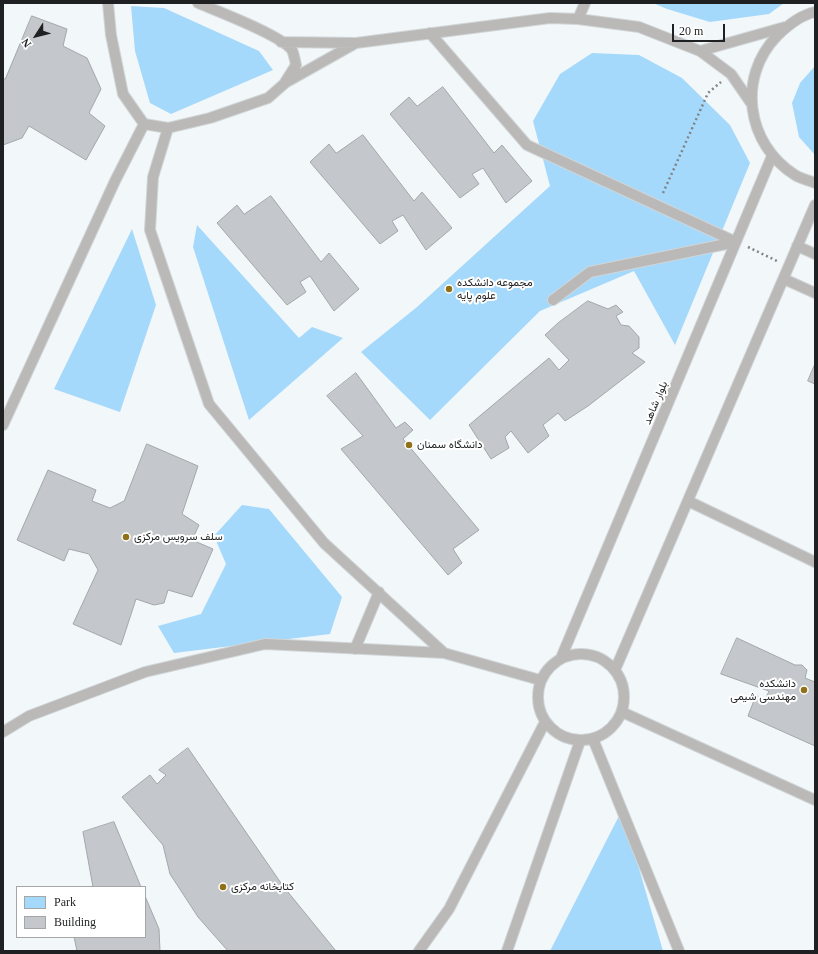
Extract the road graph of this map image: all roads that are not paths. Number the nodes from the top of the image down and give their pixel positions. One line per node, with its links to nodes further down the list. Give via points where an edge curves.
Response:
1 (108, 3): 13 (lane, via 111,35 123,94)
2 (198, 3): 8 (lane)
3 (585, 3): 5 (lane)
4 (814, 12): 6 (lane)
5 (578, 19): 7 (lane, via 550,18); 10 (lane, via 639,27)
6 (786, 26): 10 (lane); 12 (lane, via 766,47 754,74)
7 (430, 34): 9 (lane); 18 (lane, via 527,145)
8 (281, 42): 9 (lane); 11 (lane, via 292,50 296,65)
9 (356, 43): 11 (lane)
10 (700, 51): 12 (lane, via 731,74)
11 (284, 84): 14 (lane, via 268,98 210,118)
12 (751, 103): 15 (lane, via 757,131)
13 (144, 124): 14 (lane); 24 (lane, via 115,181)
14 (168, 128): 27 (lane, via 153,177 150,230 209,404 324,542)
15 (772, 156): 16 (lane, via 796,175); 18 (lane, بلوار شاهد)
16 (815, 183)
17 (815, 205): 19 (lane)
18 (736, 242): 23 (lane, via 590,272); 30 (lane, بلوار شاهد)
19 (797, 246): 20 (lane); 21 (lane)
20 (815, 254)
21 (784, 279): 22 (lane); 25 (lane)
22 (815, 293)
23 (553, 300)
24 (3, 425)
25 (688, 501): 26 (lane); 31 (lane)
26 (815, 562)
27 (378, 592): 28 (lane); 29 (lane)
28 (355, 649): 29 (lane); 35 (lane, via 265,644 145,672 29,716)
29 (444, 653): 32 (lane)
30 (561, 658): 31 (lane, via 575,654 590,654 604,660); 32 (lane, via 549,667)
31 (615, 670): 33 (lane, via 622,683)
32 (540, 680): 34 (lane, via 537,694 539,709)
33 (622, 712): 36 (lane, via 606,733); 38 (lane)
34 (545, 722): 37 (lane, via 554,732 566,739); 39 (lane, via 449,909)
35 (3, 732)
36 (593, 739): 37 (lane); 41 (lane)
37 (580, 741): 40 (lane)
38 (815, 800)
39 (419, 951)
40 (508, 951)
41 (679, 951)

